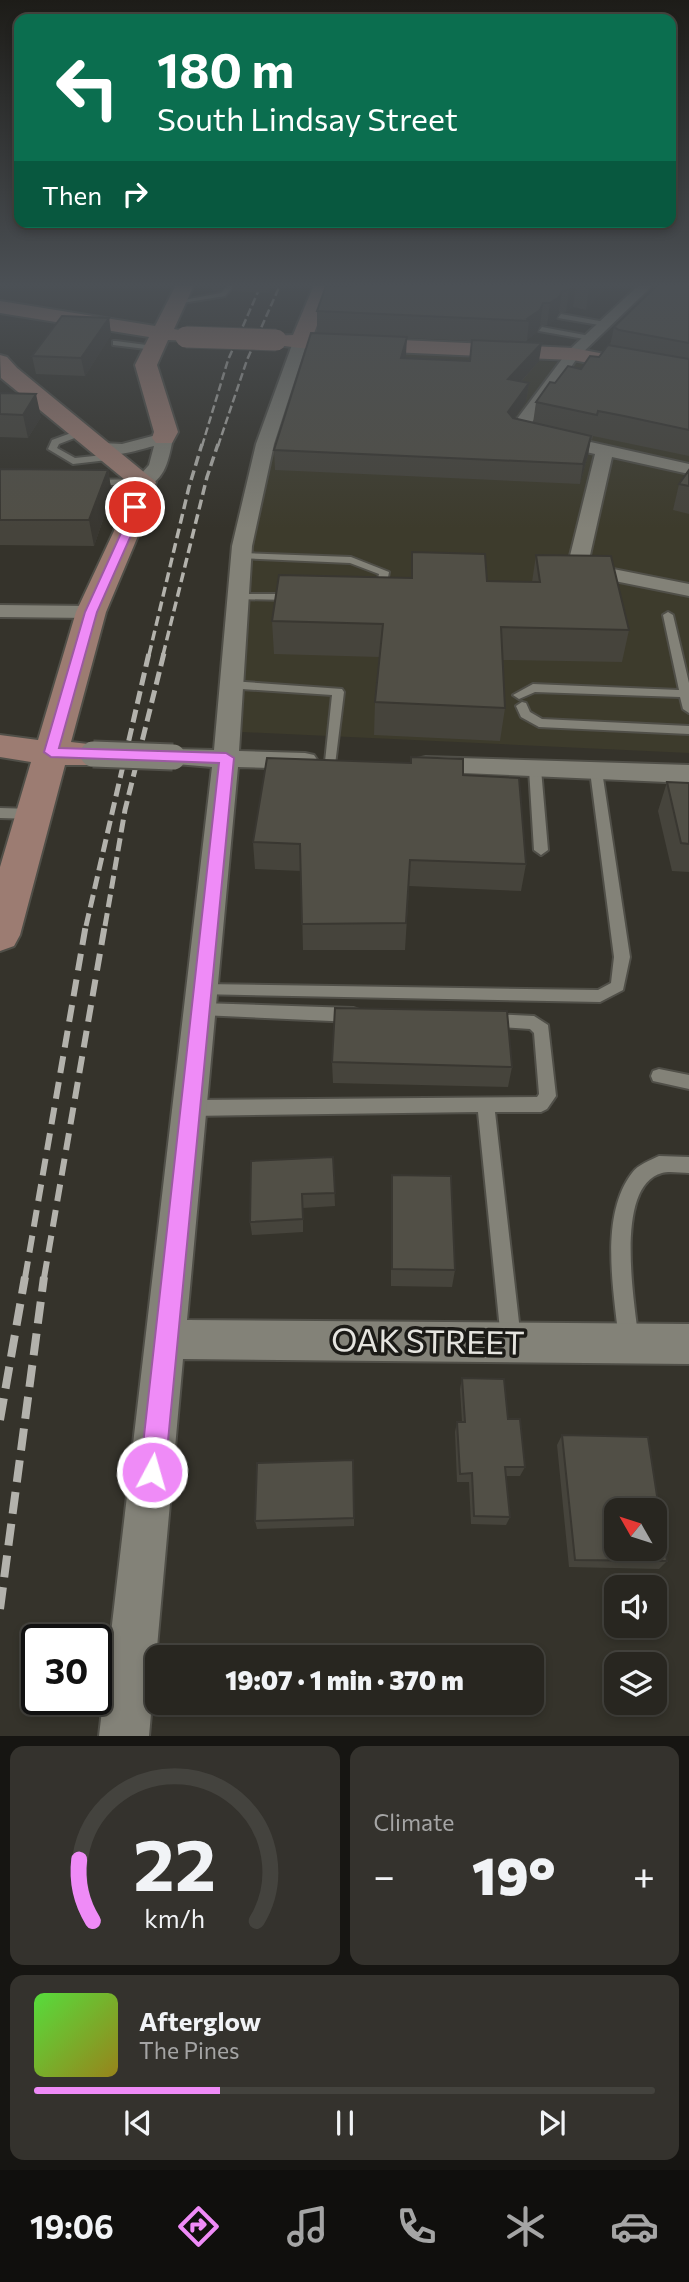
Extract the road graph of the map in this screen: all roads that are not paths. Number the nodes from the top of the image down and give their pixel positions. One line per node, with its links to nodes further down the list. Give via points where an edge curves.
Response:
1 (146, 366): 7 (street)
2 (282, 366): 13 (street)
3 (564, 366): 9 (street, via 517,431)
4 (636, 366): 6 (street)
5 (6, 373): 8 (street)
6 (689, 376)
7 (164, 438): 8 (street, via 122,449); 11 (street, via 158,467)
8 (99, 445): 11 (street)
9 (605, 450): 10 (street); 14 (street, via 577,568)
10 (689, 469)
11 (143, 482): 12 (lane); 19 (street)
12 (84, 483)
13 (242, 556): 15 (lane, via 351,560 384,572 377,593); 16 (street)
14 (689, 590)
15 (363, 596)
16 (238, 597): 17 (lane); 23 (street)
17 (298, 597)
18 (0, 611): 19 (street)
19 (91, 612): 28 (street)
20 (668, 615): 21 (lane)
21 (674, 645): 22 (lane); 24 (lane)
22 (689, 648)
23 (231, 685): 30 (street); 31 (lane, via 338,692)
24 (686, 694): 25 (lane); 26 (lane, via 533,688 520,701 525,714 539,723)
25 (689, 709)
26 (689, 730)
27 (0, 746): 28 (street)
28 (51, 752): 29 (street); 38 (street)
29 (93, 754): 30 (street, bridge)
30 (226, 758): 31 (street); 41 (street)
31 (331, 762): 32 (street)
32 (358, 763)
33 (399, 764): 34 (street)
34 (535, 769): 35 (street); 39 (lane)
35 (596, 771): 36 (street); 41 (lane, via 622,957 618,986 600,996 395,993)
36 (689, 774)
37 (0, 813): 38 (lane)
38 (33, 814): 40 (street)
39 (541, 850)
40 (0, 935)
41 (202, 999): 42 (lane); 47 (street)
42 (367, 1016)
43 (479, 1020): 46 (lane, via 534,1023 542,1030 548,1096 541,1104)
44 (659, 1076): 45 (lane)
45 (689, 1082)
46 (486, 1104): 47 (lane); 50 (lane)
47 (190, 1108): 49 (street)
48 (689, 1165): 51 (lane, via 673,1161 640,1173 627,1193 621,1229)
49 (166, 1340): 50 (street, OAK STREET); 53 (street)
50 (511, 1342): 51 (street, OAK STREET)
51 (629, 1344): 52 (street, OAK STREET)
52 (689, 1345)
53 (124, 1736)

